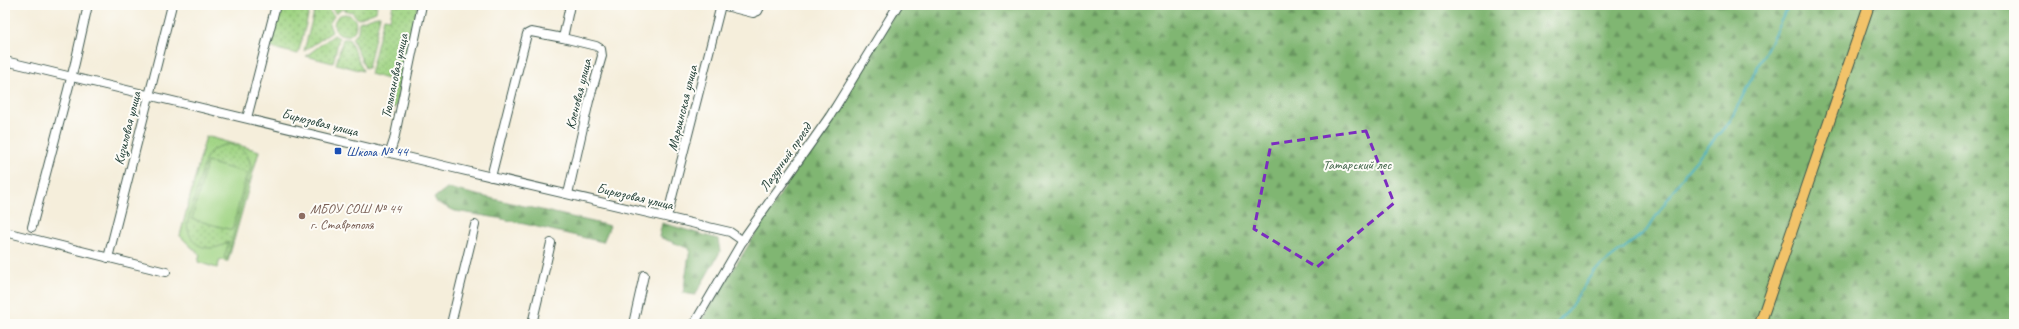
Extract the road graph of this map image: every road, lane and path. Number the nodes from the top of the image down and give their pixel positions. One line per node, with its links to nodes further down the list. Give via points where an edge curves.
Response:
1 (88, 5): 12 (street)
2 (172, 5): 13 (street, Кизиловая улица)
3 (276, 5): 14 (street)
4 (422, 5): 15 (street, Тюльпановая улица)
5 (570, 5): 10 (street)
6 (721, 5): 7 (street, Марьинская улица, via 753,13 758,11); 18 (street, Марьинская улица)
7 (761, 5)
8 (898, 5): 22 (street, Лазурный проезд, via 830,116)
9 (1868, 5): 31 (main road)
10 (562, 38): 16 (street, Кленовая улица, via 531,32 527,34); 17 (street, Кленовая улица, via 596,46 601,49 602,56)
11 (5, 61): 12 (street, Бирюзовая улица)
12 (71, 76): 13 (street, Бирюзовая улица); 20 (street)
13 (148, 96): 14 (street, Бирюзовая улица); 24 (street, Кизиловая улица)
14 (247, 118): 15 (street, Бирюзовая улица)
15 (390, 152): 16 (street, Бирюзовая улица)
16 (491, 177): 17 (street, Бирюзовая улица)
17 (568, 194): 18 (street, Бирюзовая улица)
18 (667, 217): 22 (street, Бирюзовая улица, via 730,232)
19 (475, 226): 27 (street)
20 (32, 227)
21 (5, 232): 24 (street)
22 (743, 241): 30 (street, Лазурный проезд)
23 (551, 243): 28 (street)
24 (108, 258): 25 (street)
25 (166, 272)
26 (644, 275): 29 (street)
27 (451, 324)
28 (532, 324)
29 (633, 324)
30 (694, 324)
31 (1760, 324)

